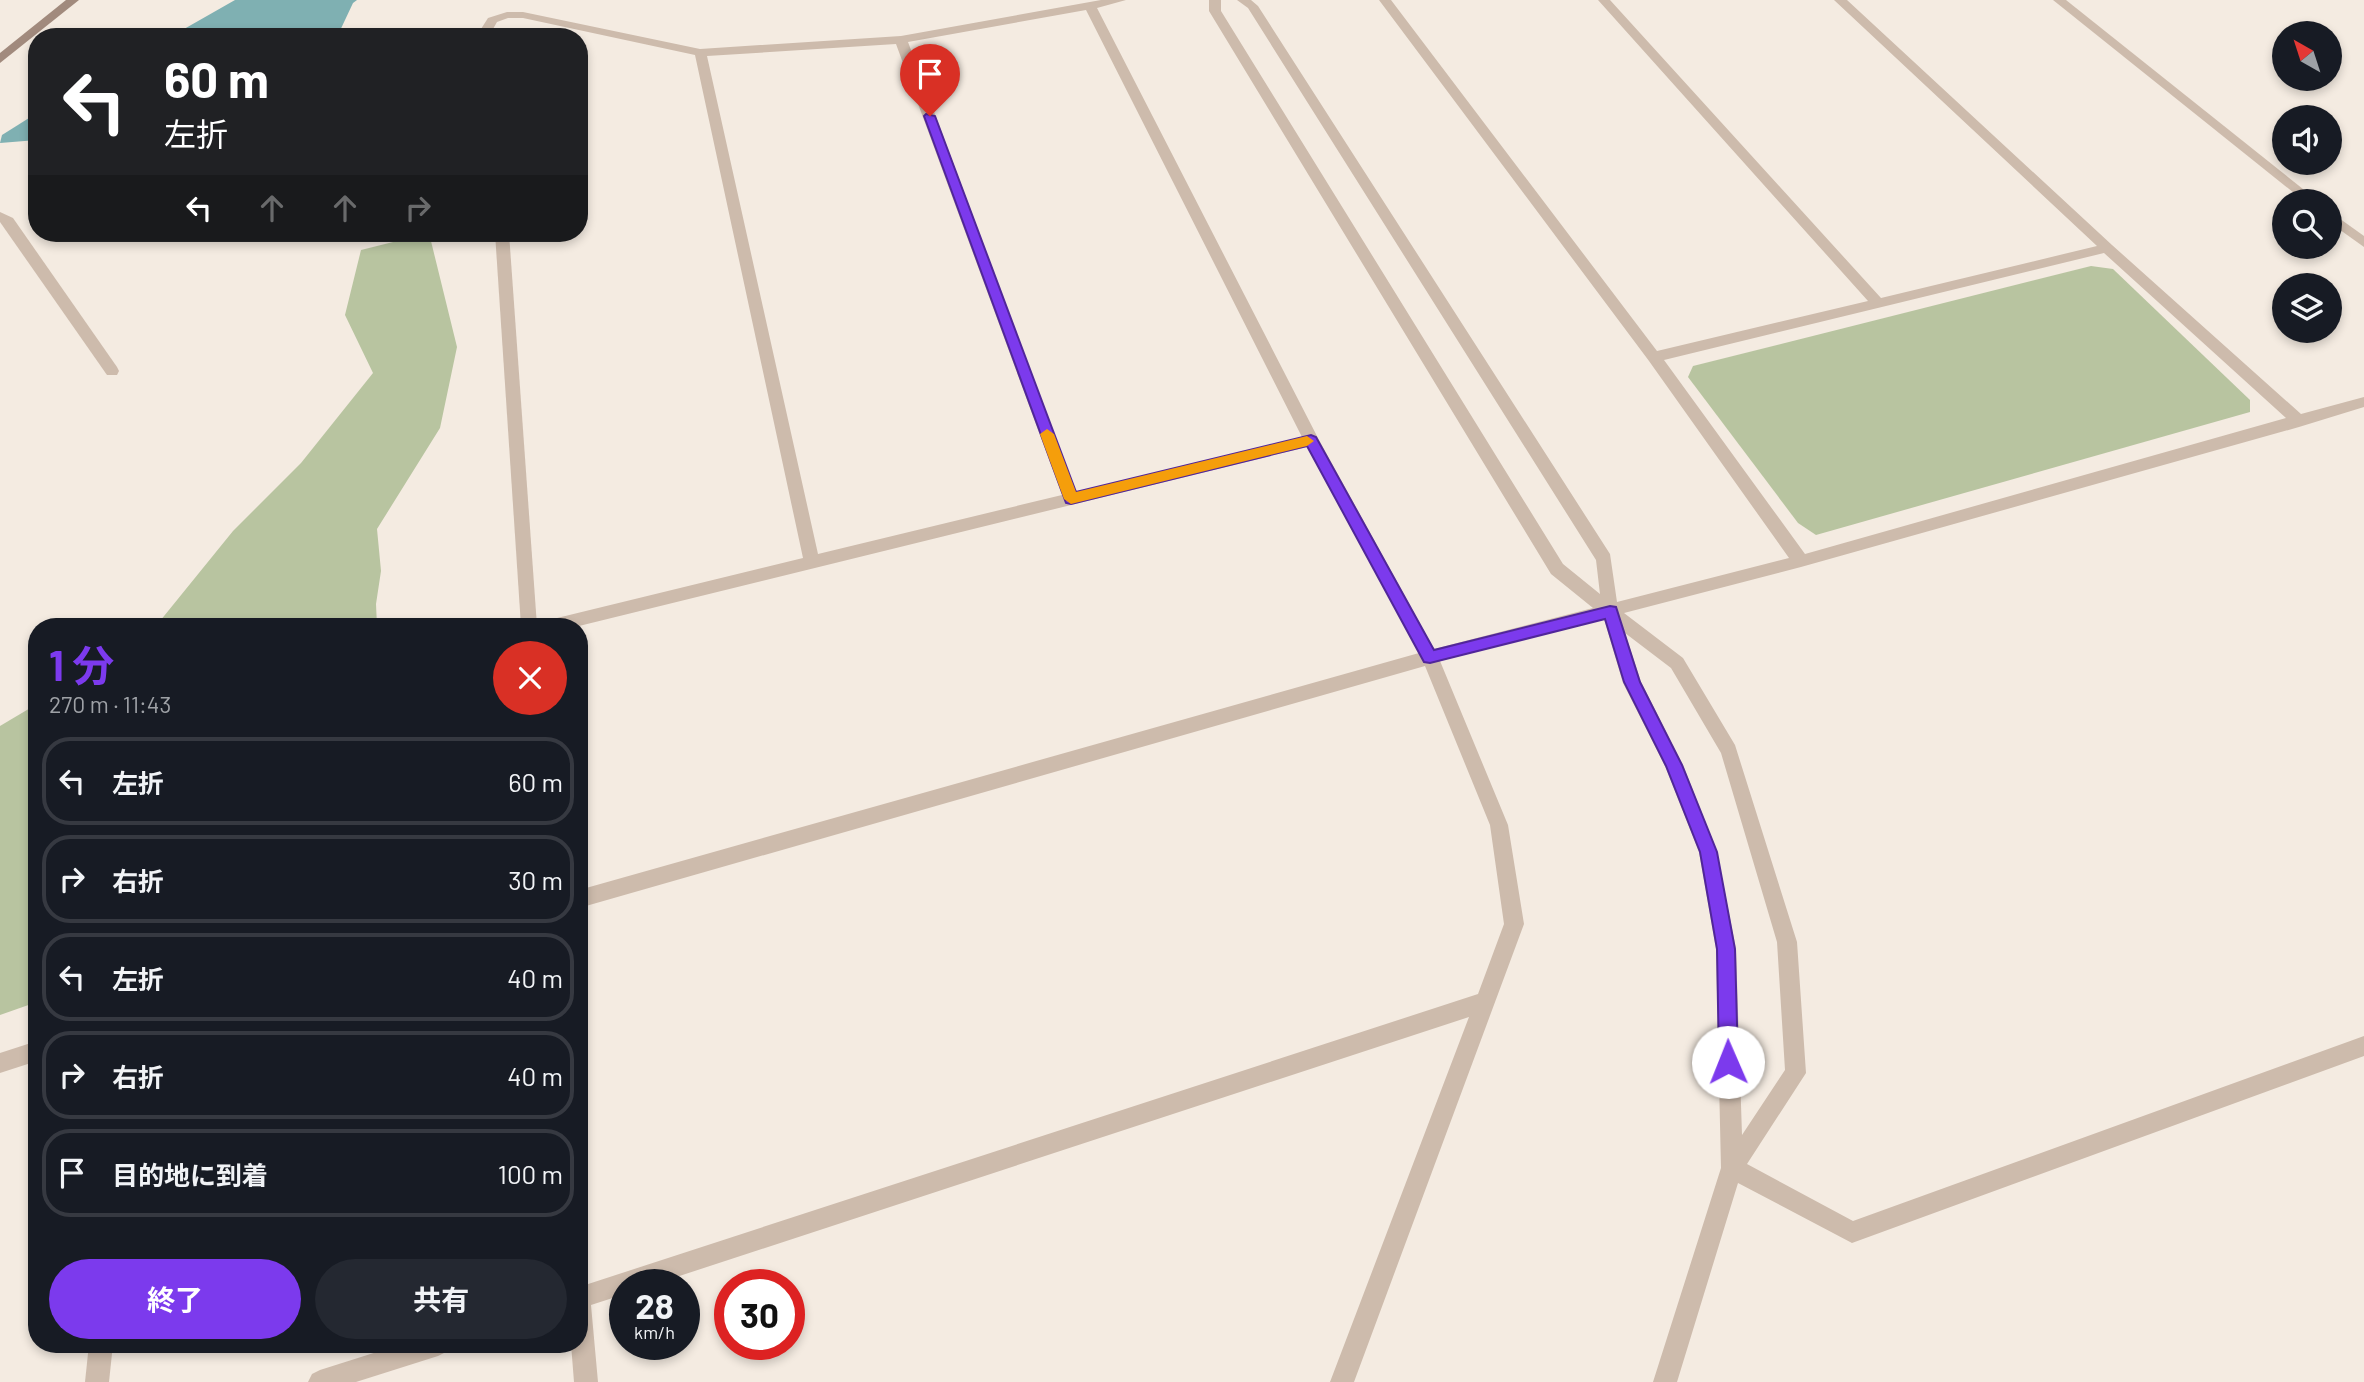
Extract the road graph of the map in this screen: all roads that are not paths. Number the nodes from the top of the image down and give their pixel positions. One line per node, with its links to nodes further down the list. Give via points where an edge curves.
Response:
1 (73, 0): 10 (street)
2 (1121, 0): 9 (street)
3 (1215, 0): 33 (street, via 1215,10 1557,569)
4 (1243, 0): 33 (street, via 1252,6 1604,559)
5 (1385, 0): 25 (street)
6 (1604, 0): 24 (street)
7 (1840, 0): 23 (street)
8 (2059, 0): 18 (street)
9 (1090, 6): 15 (street); 29 (street)
10 (38, 28)
11 (488, 28): 12 (street, via 492,20 523,15)
12 (584, 28)
13 (588, 29): 16 (street)
14 (28, 36): 17 (street)
15 (901, 40): 16 (street); 30 (street)
16 (700, 53): 32 (street)
17 (0, 59)
18 (2297, 189)
19 (0, 216): 26 (street, via 8,221)
20 (2342, 225): 22 (street)
21 (503, 242): 34 (street)
22 (2364, 243)
23 (2106, 248): 24 (street); 28 (street)
24 (1879, 304): 25 (street)
25 (1654, 357): 31 (street)
26 (112, 371)
27 (2364, 402): 28 (street)
28 (2300, 421): 31 (street)
29 (1311, 440): 30 (street); 36 (street)
30 (1071, 499): 32 (street)
31 (1801, 561): 33 (street)
32 (812, 562): 35 (street)
33 (1610, 612): 36 (street); 42 (street, via 1632,682 1674,765 1708,852 1726,949); 42 (street, via 1677,663 1729,751 1787,942 1796,1073)
34 (528, 618)
35 (585, 618)
36 (1430, 657): 37 (street); 38 (street, via 1499,825 1514,924)
37 (588, 896)
38 (1487, 1001): 43 (street); 50 (street)
39 (2364, 1046): 42 (street, via 1852,1232)
40 (28, 1054): 41 (street)
41 (0, 1063)
42 (1732, 1168): 51 (street)
43 (588, 1295)
44 (100, 1353): 47 (street)
45 (410, 1353): 48 (street)
46 (584, 1353): 49 (street)
47 (97, 1382)
48 (320, 1382)
49 (586, 1382)
50 (1342, 1382)
51 (1665, 1382)

